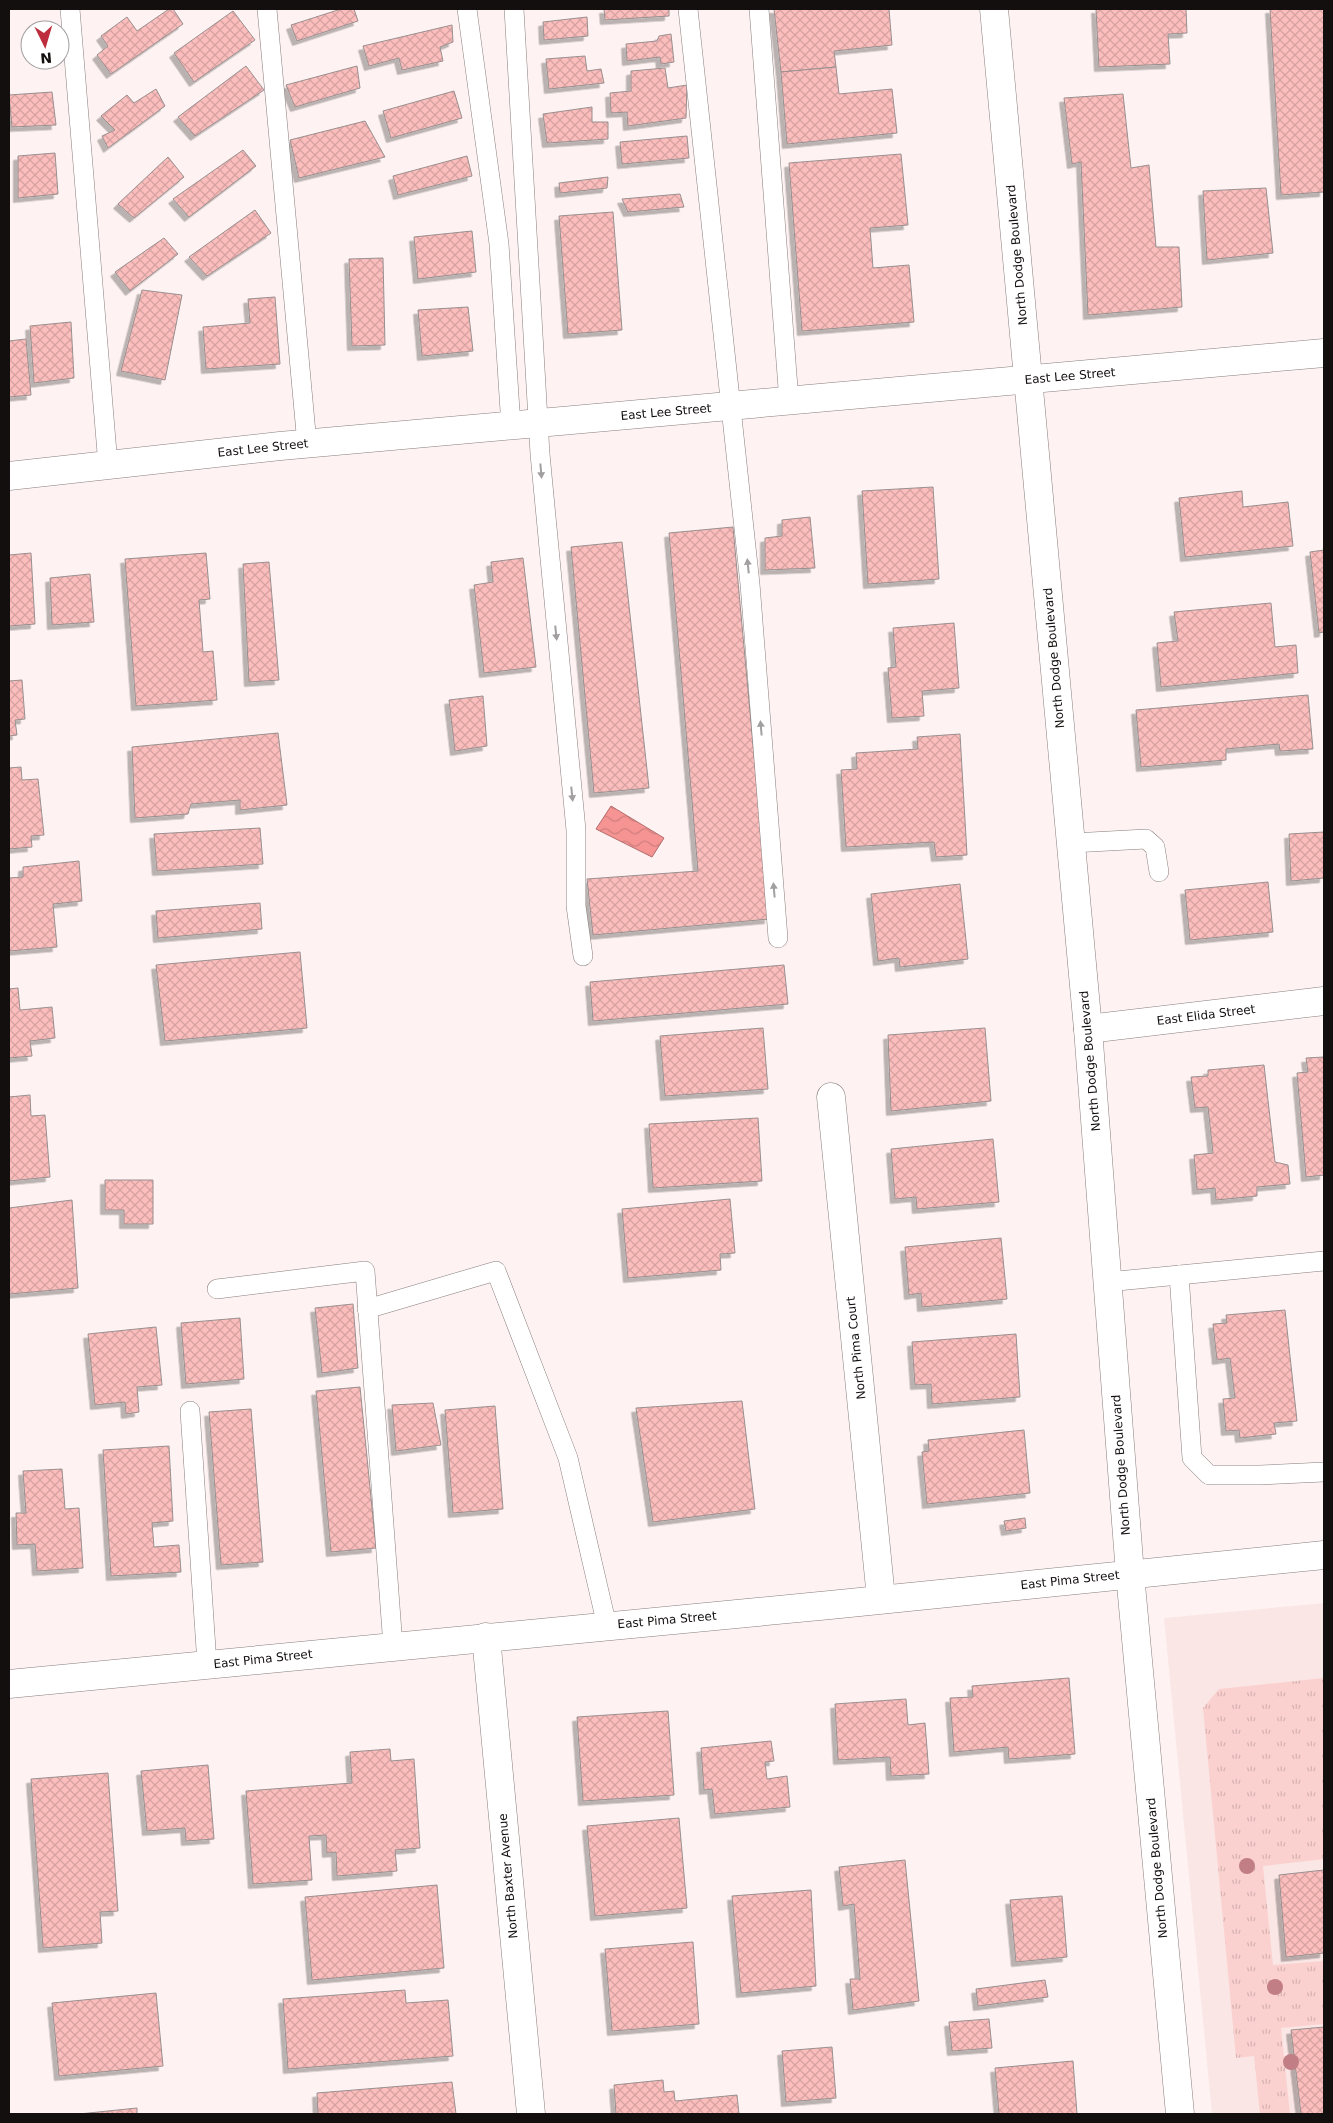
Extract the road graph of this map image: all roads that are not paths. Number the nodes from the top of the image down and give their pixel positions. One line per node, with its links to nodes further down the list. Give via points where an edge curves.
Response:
1 (70, 9): 15 (lane)
2 (267, 9): 14 (lane)
3 (467, 9): 13 (lane, via 499,244)
4 (514, 9): 12 (lane)
5 (688, 9): 11 (lane)
6 (759, 9): 10 (lane)
7 (994, 9): 9 (street, North Dodge Boulevard)
8 (1324, 353): 9 (street, East Lee Street)
9 (1028, 380): 10 (street, East Lee Street); 17 (street, North Dodge Boulevard)
10 (789, 401): 11 (street, East Lee Street)
11 (731, 407): 12 (street, East Lee Street); 19 (lane, one-way to 11, via 750,584)
12 (538, 422): 13 (street, East Lee Street); 20 (lane, one-way to 20, via 576,830 576,906)
13 (511, 426): 14 (street, East Lee Street)
14 (307, 444): 15 (street, East Lee Street)
15 (108, 465): 16 (street, East Lee Street)
16 (9, 476)
17 (1072, 843): 18 (lane, via 1146,840 1155,847); 22 (street, North Dodge Boulevard)
18 (1159, 872)
19 (778, 938)
20 (583, 956)
21 (1324, 1001): 22 (street, East Elida Street)
22 (1088, 1029): 26 (street, North Dodge Boulevard)
23 (831, 1097): 33 (street, North Pima Court)
24 (1324, 1261): 25 (lane)
25 (1179, 1275): 26 (lane); 30 (lane, via 1192,1458 1208,1475)
26 (1107, 1282): 32 (street, North Dodge Boulevard)
27 (217, 1289): 28 (lane, via 365,1271)
28 (367, 1308): 34 (lane, via 496,1270 568,1458); 36 (lane)
29 (190, 1411): 37 (lane)
30 (1324, 1472)
31 (1324, 1555): 32 (street, East Pima Street)
32 (1130, 1574): 33 (street, East Pima Street); 40 (street, North Dodge Boulevard)
33 (881, 1598): 34 (street, East Pima Street)
34 (607, 1626): 35 (street, East Pima Street)
35 (486, 1637): 36 (street, East Pima Street); 39 (street, North Baxter Avenue)
36 (393, 1646): 37 (street, East Pima Street)
37 (207, 1664): 38 (street, East Pima Street)
38 (9, 1684)
39 (530, 2114)
40 (1180, 2114)

